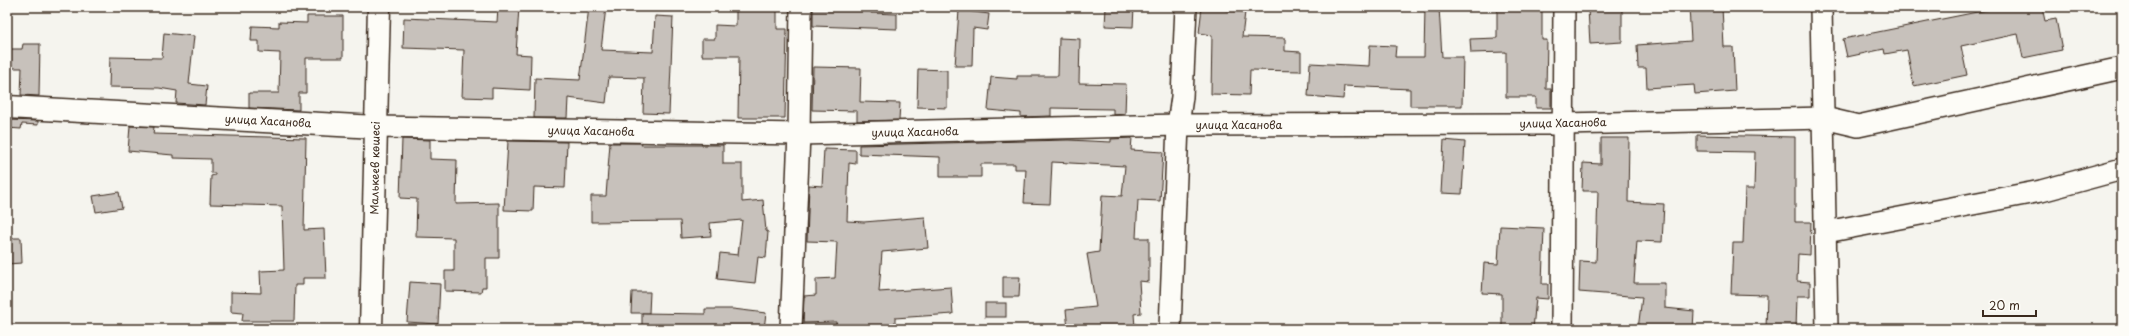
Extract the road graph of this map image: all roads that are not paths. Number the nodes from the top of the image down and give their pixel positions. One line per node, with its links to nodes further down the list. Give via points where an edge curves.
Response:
1 (379, 7): 11 (street, Малькеев көшесі)
2 (801, 7): 12 (street)
3 (1186, 7): 10 (street, via 1182,97)
4 (1564, 7): 9 (street)
5 (1821, 7): 8 (street)
6 (2122, 68): 8 (street, улица Хасанова, via 1858,126)
7 (7, 107): 11 (street, улица Хасанова)
8 (1824, 118): 9 (street, улица Хасанова); 14 (street)
9 (1564, 124): 10 (street, улица Хасанова); 18 (street)
10 (1178, 125): 12 (street, улица Хасанова); 17 (street)
11 (376, 127): 12 (street, улица Хасанова); 15 (street, Малькеев көшесі)
12 (799, 134): 16 (street)
13 (2122, 169): 14 (street, via 2041,191)
14 (1826, 232): 19 (street)
15 (371, 329)
16 (791, 329)
17 (1170, 329)
18 (1562, 329)
19 (1827, 329)

